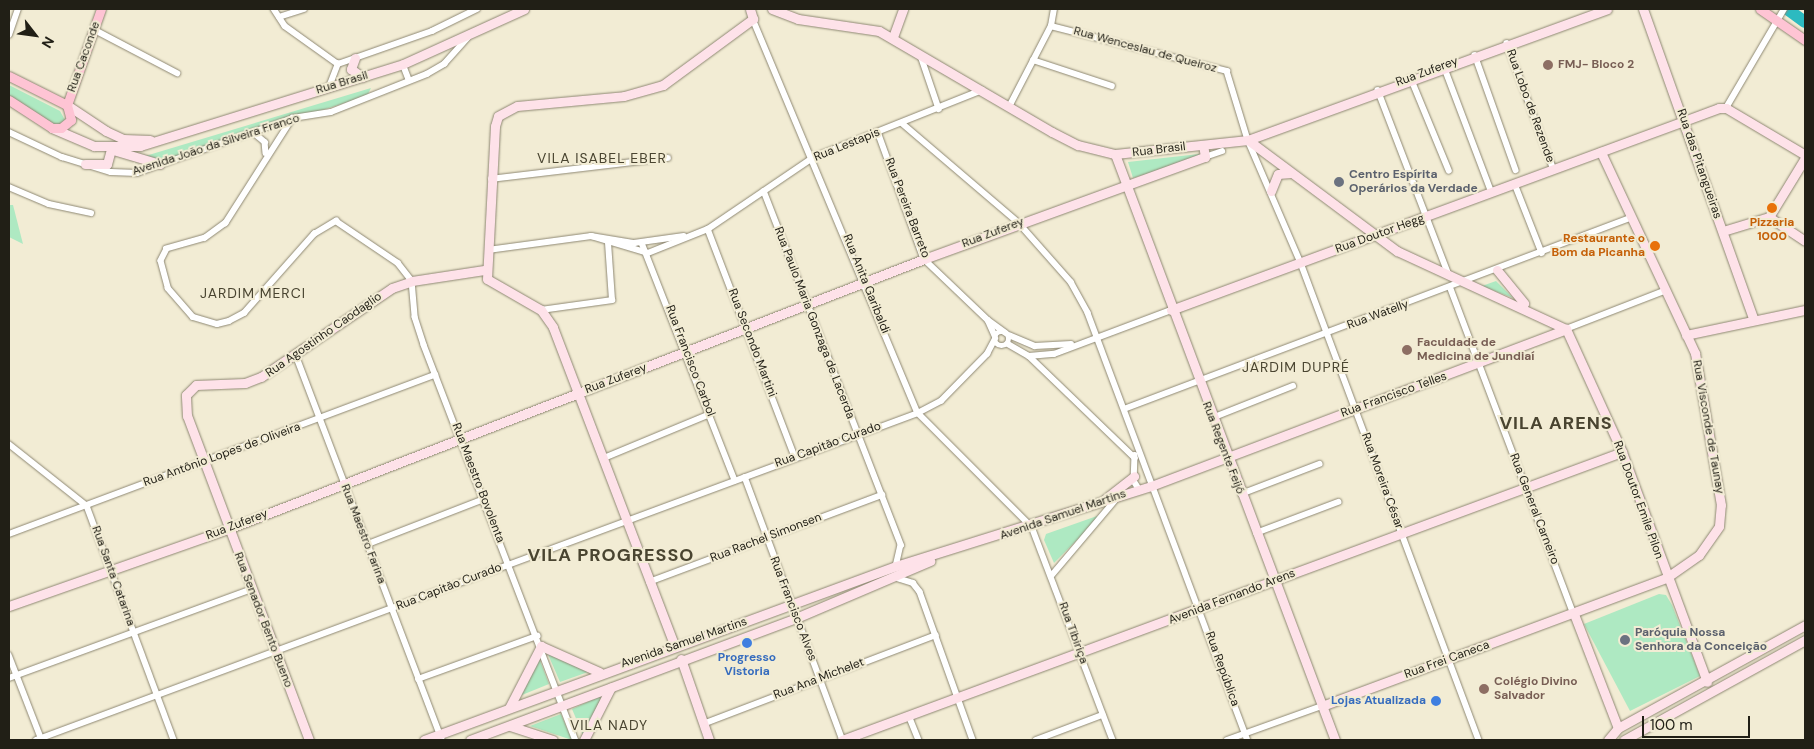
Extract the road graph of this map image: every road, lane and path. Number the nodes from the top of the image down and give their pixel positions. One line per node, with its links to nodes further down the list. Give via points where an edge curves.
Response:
1 (18, 9): 20 (street)
2 (101, 9): 19 (main road, Rua Caconde)
3 (274, 9): 15 (street)
4 (304, 9): 15 (street)
5 (476, 9): 27 (street, via 432,31)
6 (524, 9): 21 (street, Rua Brasil)
7 (750, 9): 17 (street, Rua Anita Garibaldi)
8 (772, 9): 22 (street, Rua Brasil, via 798,19 868,26)
9 (903, 9): 22 (street)
10 (1054, 9): 18 (street)
11 (1607, 9): 24 (street, Rua Zuferey)
12 (1643, 9): 47 (street, Rua das Pitangueiras)
13 (1760, 9): 16 (main road)
14 (1784, 9): 16 (street)
15 (279, 17): 29 (street, via 298,37)
16 (1778, 18): 23 (main road); 44 (street)
17 (753, 19): 63 (street, Rua Anita Garibaldi); 73 (street, via 678,75 649,90 506,110 494,126)
18 (1051, 26): 28 (street); 55 (street, Rua Wenceslau de Queiroz, via 1227,71)
19 (95, 30): 32 (street); 42 (main road, Rua Caconde)
20 (9, 35)
21 (468, 36): 30 (street, Rua Brasil); 36 (street, Avenida João da Silveira Franco, via 444,64)
22 (893, 37): 25 (street, Rua Brasil)
23 (1805, 40)
24 (1507, 43): 26 (street, Rua Zuferey); 71 (street, Rua Lobo de Rezende)
25 (919, 52): 39 (street, Rua Brasil); 45 (street)
26 (1475, 55): 31 (street, Rua Zuferey); 70 (street)
27 (355, 58): 29 (street); 34 (street, via 351,69)
28 (1033, 60): 37 (street); 43 (street)
29 (338, 64): 38 (street)
30 (403, 64): 34 (street, Rua Brasil); 36 (street)
31 (1444, 66): 35 (street, Rua Zuferey); 79 (street)
32 (177, 73)
33 (9, 76): 42 (main road)
34 (362, 77): 38 (street, Rua Brasil)
35 (1411, 78): 40 (street, Rua Zuferey); 69 (street)
36 (409, 80): 46 (street, Avenida João da Silveira Franco, via 331,112)
37 (1112, 86)
38 (329, 87): 54 (street, Rua Brasil)
39 (984, 90): 43 (street, Rua Brasil); 45 (street, Rua Lestapis)
40 (1378, 90): 55 (street, Rua Zuferey); 81 (street)
41 (9, 100): 49 (main road)
42 (67, 105): 49 (main road, Rua Caconde, via 71,120 61,128); 50 (street)
43 (1010, 105): 61 (street, Rua Brasil, via 1078,145)
44 (1726, 108): 47 (street, Rua Doutor Hegg); 65 (street)
45 (939, 109): 48 (street, Rua Lestapis)
46 (293, 118): 51 (street, Avenida João da Silveira Franco); 62 (street)
47 (1685, 122): 60 (street, Rua Doutor Hegg); 86 (street, Rua das Pitangueiras)
48 (902, 123): 52 (street, Rua Lestapis); 84 (street)
49 (52, 128): 57 (street)
50 (106, 131): 54 (street, via 123,138); 57 (street, via 98,134)
51 (253, 132): 62 (street, via 265,142); 68 (street, Avenida João da Silveira Franco)
52 (878, 132): 63 (street, Rua Lestapis); 96 (street, Rua Pereira Barreto)
53 (10, 135): 67 (street, Avenida João da Silveira Franco)
54 (153, 140): 58 (street, Rua Brasil)
55 (1248, 140): 56 (street, Rua Brasil); 72 (street); 78 (street, Rua Moreira César)
56 (1203, 145): 61 (street, Rua Brasil); 64 (street)
57 (94, 146): 58 (street)
58 (111, 149): 67 (street, via 107,164); 68 (street)
59 (1222, 151): 64 (street, Rua Zuferey)
60 (1601, 152): 71 (street, Rua Doutor Hegg); 83 (street, Rua Visconde de Taunay)
61 (1115, 154): 74 (street, Rua Regente Feijó)
62 (266, 155): 101 (street, via 216,232 174,244 162,254 163,275 182,309 204,322 217,324 244,313 314,234 336,221 398,263)
63 (814, 157): 77 (street, Rua Lestapis); 102 (street, Rua Anita Garibaldi)
64 (1205, 157): 74 (street, Rua Zuferey)
65 (1805, 157): 82 (street)
66 (668, 158): 73 (street)
67 (85, 164): 68 (street, Avenida João da Silveira Franco, via 124,174)
68 (160, 164)
69 (1450, 170)
70 (1516, 170)
71 (1554, 170): 75 (street, Rua Doutor Hegg)
72 (1293, 174): 78 (street, via 1278,174); 89 (street)
73 (491, 180): 93 (street)
74 (1126, 184): 84 (street, Rua Zuferey); 108 (street, Rua Regente Feijó)
75 (1515, 184): 79 (street, Rua Doutor Hegg); 94 (street)
76 (9, 187): 80 (street, via 49,204)
77 (764, 191): 85 (street, Rua Lestapis); 106 (street, Rua Paulo Maria Gonzaga de Lacerda)
78 (1271, 191): 97 (street, Rua Moreira César)
79 (1492, 193): 81 (street, Rua Doutor Hegg)
80 (91, 213)
81 (1426, 217): 89 (street, Rua Doutor Hegg); 100 (street)
82 (1769, 217): 86 (street); 90 (street)
83 (1630, 218): 94 (street, Rua Watelly); 105 (street, Rua Visconde de Taunay)
84 (1019, 223): 96 (street, Rua Zuferey); 118 (street, via 1071,282)
85 (708, 229): 87 (street, Rua Lestapis); 113 (street, Rua Secondo Martini)
86 (1723, 231): 112 (street, Rua das Pitangueiras)
87 (694, 235): 92 (street, Rua Lestapis); 95 (street, Rua Lestapis)
88 (592, 236): 91 (street); 92 (street, Rua Lestapis); 93 (street, Rua Lestapis)
89 (1376, 236): 97 (street, Rua Doutor Hegg); 100 (street, via 1398,251)
90 (1805, 241)
91 (608, 243): 95 (street); 107 (street, via 612,300)
92 (642, 243): 95 (street, Rua Francisco Carbol)
93 (488, 250): 98 (street)
94 (1542, 253): 99 (street, Rua Watelly)
95 (648, 254): 122 (street, Rua Francisco Carbol)
96 (924, 259): 102 (street, Rua Zuferey); 111 (street, Rua Pereira Barreto)
97 (1302, 263): 108 (street, Rua Doutor Hegg); 116 (street, Rua Moreira César)
98 (484, 270): 101 (street, Rua Agostinho Caodaglio); 107 (street, via 498,289)
99 (1496, 270): 103 (street, Rua Watelly); 109 (street, via 1512,293)
100 (1448, 272): 103 (street)
101 (412, 281): 124 (street, Rua Agostinho Caodaglio, via 371,301); 127 (street, Rua Maestro Bovolenta, via 415,317)
102 (866, 282): 106 (street, Rua Zuferey); 133 (street, Rua Anita Garibaldi)
103 (1468, 282): 104 (street, Rua Watelly); 109 (street)
104 (1451, 289): 116 (street, Rua Watelly); 126 (street, Rua General Carneiro)
105 (1664, 291): 114 (street, Rua Francisco Telles); 117 (street, Rua Visconde de Taunay)
106 (807, 304): 113 (street, Rua Zuferey); 138 (street, Rua Paulo Maria Gonzaga de Lacerda)
107 (541, 310): 130 (street, via 553,327)
108 (1171, 310): 118 (street, Rua Doutor Hegg); 128 (street, Rua Regente Feijó)
109 (1532, 310): 114 (street)
110 (1805, 310): 112 (street)
111 (988, 320): 115 (street, Rua Pereira Barreto); 119 (street, Rua Pereira Barreto)
112 (1754, 320): 117 (street)
113 (746, 328): 122 (street, Rua Zuferey); 143 (street, Rua Secondo Martini)
114 (1566, 329): 126 (street, Rua Francisco Telles); 142 (street, Rua Doutor Emile Pilon)
115 (1008, 334): 119 (street); 120 (street, Rua Doutor Hegg, via 1034,346); 121 (street)
116 (1326, 334): 128 (street, Rua Watelly); 132 (street, Rua Moreira César)
117 (1686, 335): 178 (street, Rua Visconde de Taunay, via 1698,370 1721,516 1699,556)
118 (1096, 336): 120 (street, Rua Doutor Hegg); 131 (street)
119 (995, 338): 121 (street, Rua Pereira Barreto); 123 (street)
120 (1074, 344): 125 (street, Rua Doutor Hegg, via 1054,354)
121 (1005, 345): 123 (street); 125 (street)
122 (686, 353): 130 (street, Rua Zuferey); 134 (street, Rua Francisco Carbol)
123 (987, 354): 133 (street, Rua Capitão Curado, via 940,401)
124 (296, 355): 135 (street, Rua Agostinho Caodaglio, via 245,383 196,385 186,395); 137 (street, Rua Maestro Farina)
125 (1029, 356): 146 (street)
126 (1480, 363): 132 (street, Rua Francisco Telles); 156 (street, Rua General Carneiro)
127 (435, 375): 137 (street, Rua Antônio Lopes de Oliveira); 139 (street, Rua Maestro Bovolenta)
128 (1198, 381): 131 (street, Rua Watelly); 136 (street, Rua Regente Feijó)
129 (1293, 386): 136 (street)
130 (580, 393): 139 (street, Rua Zuferey); 145 (street)
131 (1124, 409): 140 (street)
132 (1356, 409): 144 (street, Rua Francisco Telles); 167 (street, Rua Moreira César)
133 (918, 413): 138 (street, Rua Capitão Curado); 165 (street, Rua Anita Garibaldi)
134 (710, 414): 145 (street); 152 (street, Rua Francisco Carbol)
135 (187, 416): 147 (street, Rua Senador Bento Bueno)
136 (1212, 418): 144 (street, Rua Regente Feijó)
137 (318, 420): 147 (street, Rua Antônio Lopes de Oliveira); 153 (street, Rua Maestro Farina)
138 (858, 435): 143 (street, Rua Capitão Curado); 158 (street, Rua Paulo Maria Gonzaga de Lacerda)
139 (462, 439): 153 (street, Rua Zuferey); 160 (street, Rua Maestro Bovolenta)
140 (1134, 440): 146 (street); 149 (street, Rua República)
141 (9, 444): 163 (street)
142 (1622, 452): 156 (street, Avenida Fernando Arens); 178 (street, Rua Doutor Emile Pilon)
143 (795, 457): 151 (street, Rua Capitão Curado)
144 (1226, 457): 154 (street, Rua Francisco Telles); 157 (street, Rua Regente Feijó)
145 (604, 458): 164 (street)
146 (1135, 458): 150 (street)
147 (203, 461): 163 (street, Rua Antônio Lopes de Oliveira); 166 (street, Rua Senador Bento Bueno)
148 (1319, 464): 157 (street)
149 (1148, 473): 150 (street); 154 (street, Rua República)
150 (1134, 475): 155 (street); 161 (street)
151 (745, 476): 152 (street, Rua Capitão Curado); 170 (street, Rua Francisco Alves)
152 (735, 480): 164 (street, Rua Capitão Curado)
153 (343, 483): 166 (street, Rua Zuferey); 171 (street, Rua Maestro Farina)
154 (1151, 486): 155 (street, Avenida Samuel Martins); 185 (street, Rua República)
155 (1140, 489): 159 (street, Avenida Samuel Martins)
156 (1527, 489): 167 (street, Avenida Fernando Arens); 186 (street, Rua General Carneiro)
157 (1241, 494): 169 (street, Rua Regente Feijó)
158 (882, 495): 170 (street, Rua Rachel Simonsen); 174 (street, Rua Paulo Maria Gonzaga de Lacerda, via 901,545)
159 (1117, 498): 161 (street, Avenida Samuel Martins); 176 (street)
160 (484, 499): 171 (street); 173 (street, Rua Maestro Bovolenta)
161 (1105, 499): 165 (street, Avenida Samuel Martins)
162 (1338, 502): 169 (street)
163 (87, 506): 168 (street, Rua Antônio Lopes de Oliveira); 175 (street, Rua Santa Catarina)
164 (626, 520): 173 (street, Rua Capitão Curado); 180 (street)
165 (1032, 527): 172 (street, Avenida Samuel Martins); 176 (street, Rua Tibiriça)
166 (228, 529): 175 (street, Rua Zuferey); 181 (street, Rua Senador Bento Bueno)
167 (1402, 533): 179 (street, Avenida Fernando Arens); 199 (street, Rua Moreira César)
168 (9, 534)
169 (1256, 534): 179 (street, Rua Regente Feijó)
170 (766, 538): 180 (street, Rua Rachel Simonsen); 182 (street, Rua Francisco Alves)
171 (368, 544): 184 (street, Rua Maestro Farina)
172 (946, 553): 174 (street, Avenida Samuel Martins); 177 (street, Avenida Samuel Martins)
173 (510, 564): 184 (street, Rua Capitão Curado); 191 (street, Rua Maestro Bovolenta)
174 (896, 566): 177 (street); 182 (street, Avenida Samuel Martins)
175 (110, 569): 183 (street, Rua Zuferey); 189 (street, Rua Santa Catarina)
176 (1052, 575): 196 (street, Rua Tibiriça)
177 (897, 578): 187 (street, Avenida Samuel Martins); 190 (street, via 913,583 920,592)
178 (1666, 578): 186 (street, Rua Frei Caneca); 205 (street, Rua Doutor Emile Pilon)
179 (1274, 581): 185 (street, Avenida Fernando Arens); 211 (street, Rua Regente Feijó)
180 (650, 582): 194 (street)
181 (252, 589): 189 (street); 195 (street, Rua Senador Bento Bueno)
182 (791, 605): 187 (street, Rua Francisco Alves); 194 (street, Avenida Samuel Martins)
183 (9, 606)
184 (392, 609): 195 (street, Rua Capitão Curado); 203 (street, Rua Maestro Farina)
185 (1199, 609): 196 (street, Avenida Fernando Arens); 219 (street, Rua República)
186 (1574, 614): 199 (street, Rua Frei Caneca); 218 (street, Rua General Carneiro)
187 (796, 618): 198 (street, Avenida Samuel Martins); 204 (street, Rua Francisco Alves)
188 (1805, 625): 205 (street)
189 (134, 632): 201 (street); 208 (street, Rua Santa Catarina)
190 (936, 634): 204 (street, Rua Ana Michelet); 209 (street)
191 (537, 636): 193 (street, Rua Maestro Bovolenta); 203 (street)
192 (1805, 640): 213 (street)
193 (541, 646): 200 (street); 207 (street, Rua Maestro Bovolenta); 212 (street)
194 (676, 647): 200 (street, Avenida Samuel Martins)
195 (276, 654): 208 (street, Rua Capitão Curado); 223 (street, Rua Senador Bento Bueno)
196 (1081, 654): 209 (street, Avenida Fernando Arens); 214 (street, Rua Tibiriça)
197 (9, 655): 201 (street)
198 (681, 659): 206 (street, Avenida Samuel Martins); 216 (street)
199 (1448, 659): 211 (street, Rua Frei Caneca); 238 (street, Rua Moreira César)
200 (599, 672): 207 (street, Avenida Samuel Martins)
201 (16, 675): 202 (street); 221 (street)
202 (9, 678)
203 (418, 679): 220 (street, Rua Maestro Farina)
204 (819, 680): 216 (street, Rua Ana Michelet); 230 (street, Rua Francisco Alves)
205 (1707, 682): 213 (street, via 1702,692); 218 (street)
206 (611, 687): 210 (street, Avenida Samuel Martins); 228 (street)
207 (557, 688): 210 (street, Rua Maestro Bovolenta); 212 (street, Avenida Samuel Martins)
208 (158, 695): 221 (street, Rua Capitão Curado); 222 (street, Rua Santa Catarina)
209 (959, 699): 215 (street, Avenida Fernando Arens); 232 (street)
210 (564, 705): 217 (street, Avenida Samuel Martins); 227 (street, Rua Maestro Bovolenta)
211 (1322, 706): 219 (street, Rua Frei Caneca); 237 (street, Rua Regente Feijó)
212 (508, 708): 220 (street, Avenida Samuel Martins)
213 (1676, 712): 240 (street)
214 (1102, 715): 233 (street); 234 (street, Rua Tibiriça)
215 (910, 718): 230 (street, Avenida Fernando Arens); 231 (street)
216 (703, 724): 229 (street)
217 (510, 726): 225 (street, Avenida Samuel Martins); 226 (street)
218 (1618, 728): 239 (street)
219 (1246, 733): 235 (street, Rua Frei Caneca); 236 (street, Rua República)
220 (441, 737): 224 (street, Avenida Samuel Martins)
221 (40, 740)
222 (174, 740)
223 (308, 740)
224 (424, 740)
225 (470, 740)
226 (553, 740)
227 (576, 740)
228 (584, 740)
229 (709, 740)
230 (843, 740)
231 (919, 740)
232 (973, 740)
233 (1036, 740)
234 (1113, 740)
235 (1227, 740)
236 (1248, 740)
237 (1334, 740)
238 (1479, 740)
239 (1608, 740)
240 (1624, 740)

